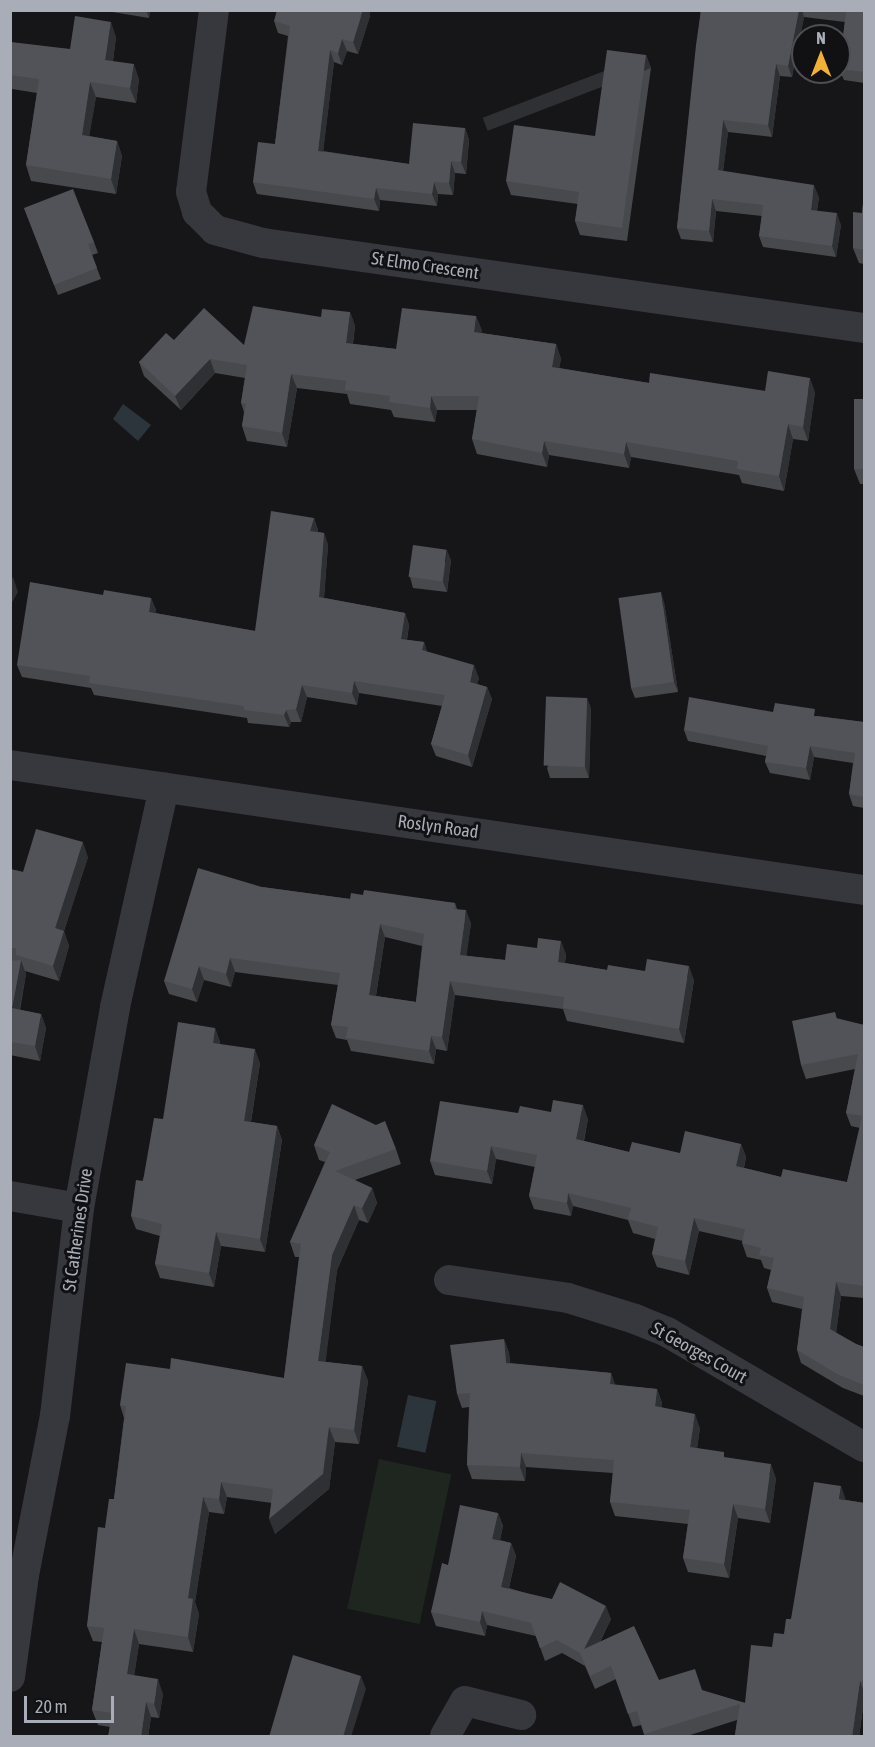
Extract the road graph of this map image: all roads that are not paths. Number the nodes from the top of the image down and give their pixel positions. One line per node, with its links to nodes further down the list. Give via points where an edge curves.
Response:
1 (214, 10): 2 (street, St Elmo Crescent, via 191,192 197,212 215,230 263,243)
2 (864, 328)
3 (10, 765): 4 (street, Roslyn Road)
4 (164, 787): 5 (street, Roslyn Road); 7 (street, St Catherines Drive, via 115,1007)
5 (864, 890)
6 (10, 1196): 7 (street)
7 (79, 1208): 10 (street, St Catherines Drive, via 55,1416)
8 (450, 1280): 9 (street, St Georges Court, via 568,1298 635,1319 667,1332)
9 (864, 1447)
10 (15, 1608): 11 (street, St Catherines Drive)
11 (10, 1677)
12 (521, 1715): 13 (street, via 453,1698)
13 (445, 1737)

